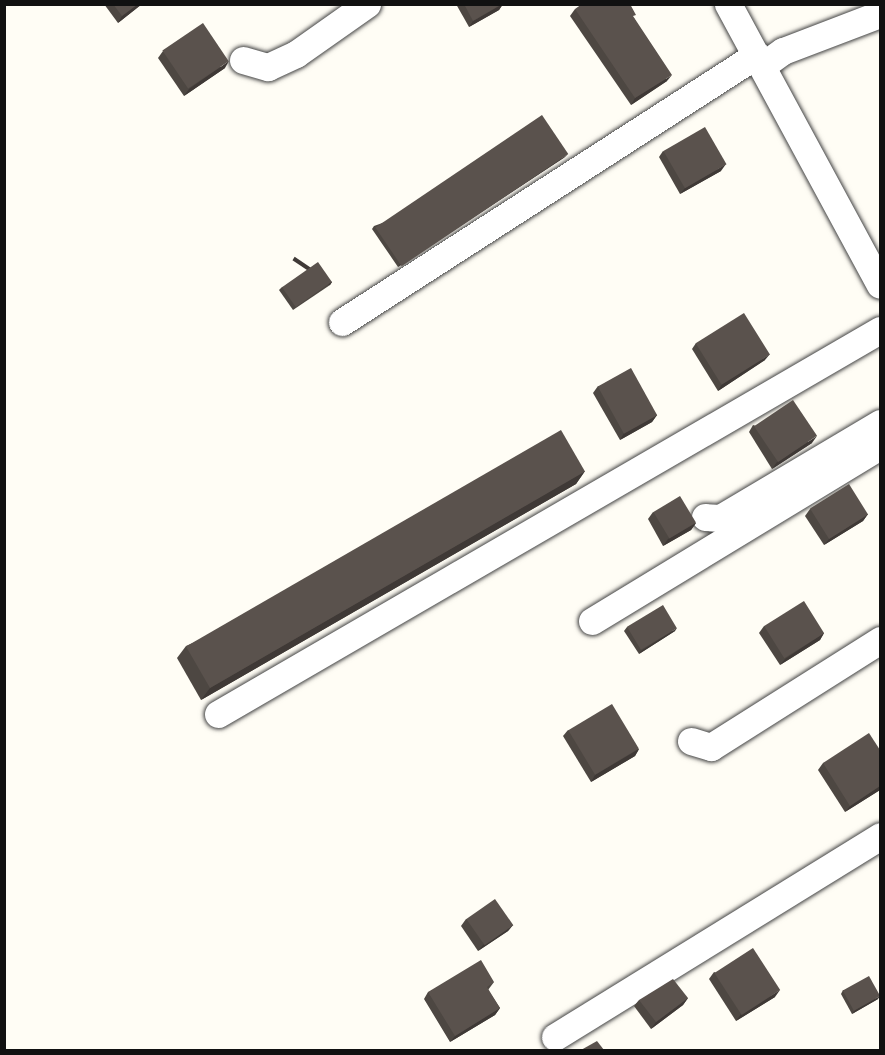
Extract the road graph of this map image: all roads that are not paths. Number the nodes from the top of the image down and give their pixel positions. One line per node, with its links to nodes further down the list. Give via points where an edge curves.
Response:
1 (367, 4): 4 (street, via 296,54 268,67)
2 (728, 4): 5 (street)
3 (880, 14): 5 (street)
4 (243, 60)
5 (759, 61): 6 (street); 7 (street)
6 (880, 285)
7 (342, 322)
8 (880, 330): 14 (street)
9 (880, 423): 11 (street, via 720,518)
10 (880, 446): 12 (street)
11 (705, 517)
12 (592, 621)
13 (880, 640): 15 (street, via 711,747)
14 (218, 714)
15 (691, 741)
16 (880, 836): 17 (street)
17 (555, 1037)

